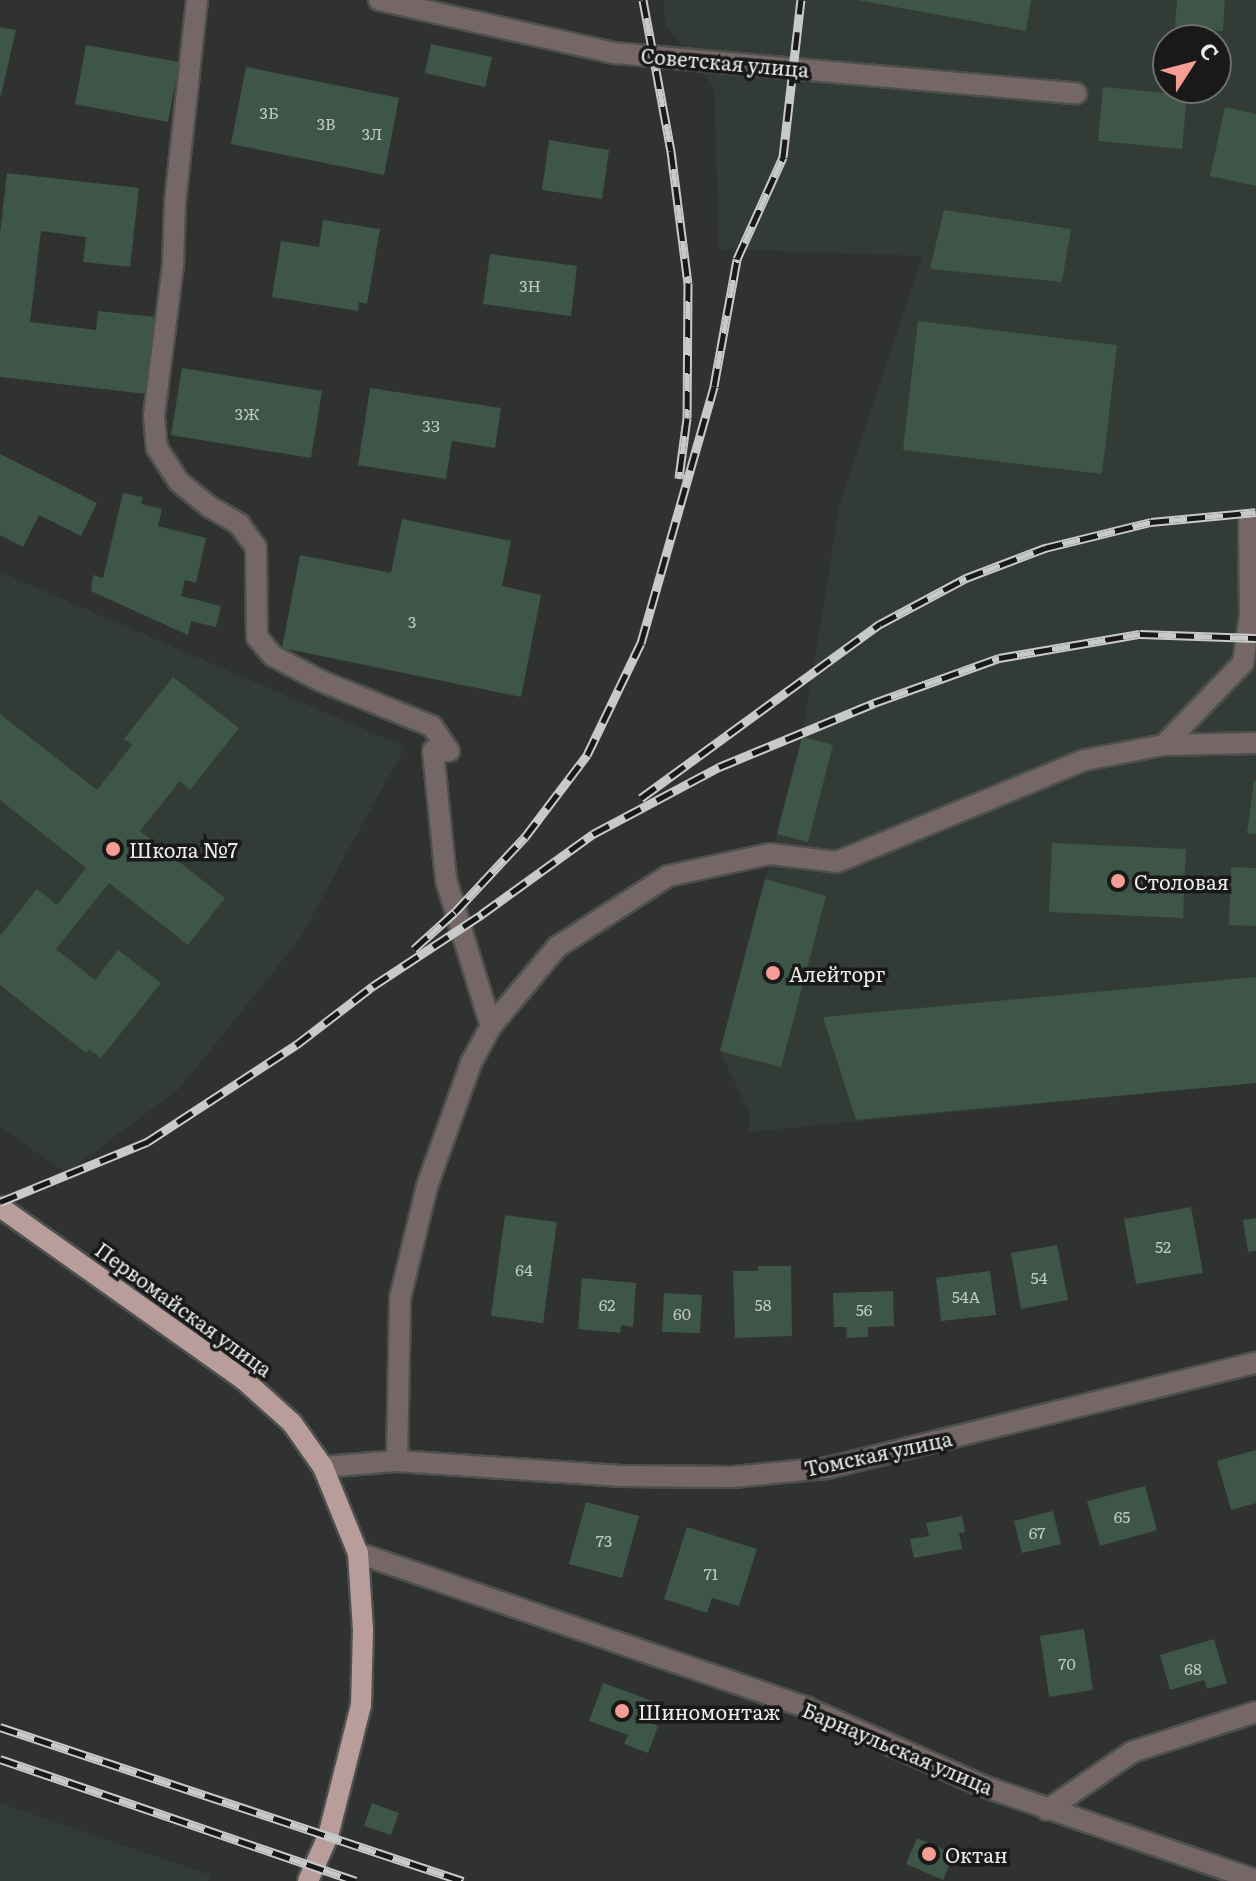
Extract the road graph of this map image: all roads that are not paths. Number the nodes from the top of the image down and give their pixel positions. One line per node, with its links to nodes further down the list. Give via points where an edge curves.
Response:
1 (197, 0): 7 (street, via 154,416 157,448 179,482 239,524 256,547 257,637 273,656 432,726 449,751 433,751 446,880)
2 (379, 0): 3 (street, Советская улица, via 615,53)
3 (1076, 93)
4 (1256, 523): 6 (street, via 1249,522 1250,616 1243,663)
5 (1256, 743): 6 (street)
6 (1164, 745): 7 (street, via 1085,760 837,862 770,854 668,876 557,947)
7 (491, 1026): 10 (street, via 471,1063 427,1186 400,1298)
8 (0, 1207): 11 (main road, Первомайская улица, via 243,1379 292,1423)
9 (1256, 1363): 10 (street, Томская улица, via 827,1468 733,1477 621,1476)
10 (397, 1461): 11 (street)
11 (323, 1467): 12 (main road, Первомайская улица)
12 (358, 1553): 14 (street, Барнаульская улица, via 807,1708); 16 (main road, Первомайская улица, via 361,1705 328,1836)
13 (1256, 1712): 14 (street, via 1132,1752)
14 (1047, 1810): 15 (street, Барнаульская улица)
15 (1256, 1880)
16 (308, 1881)

